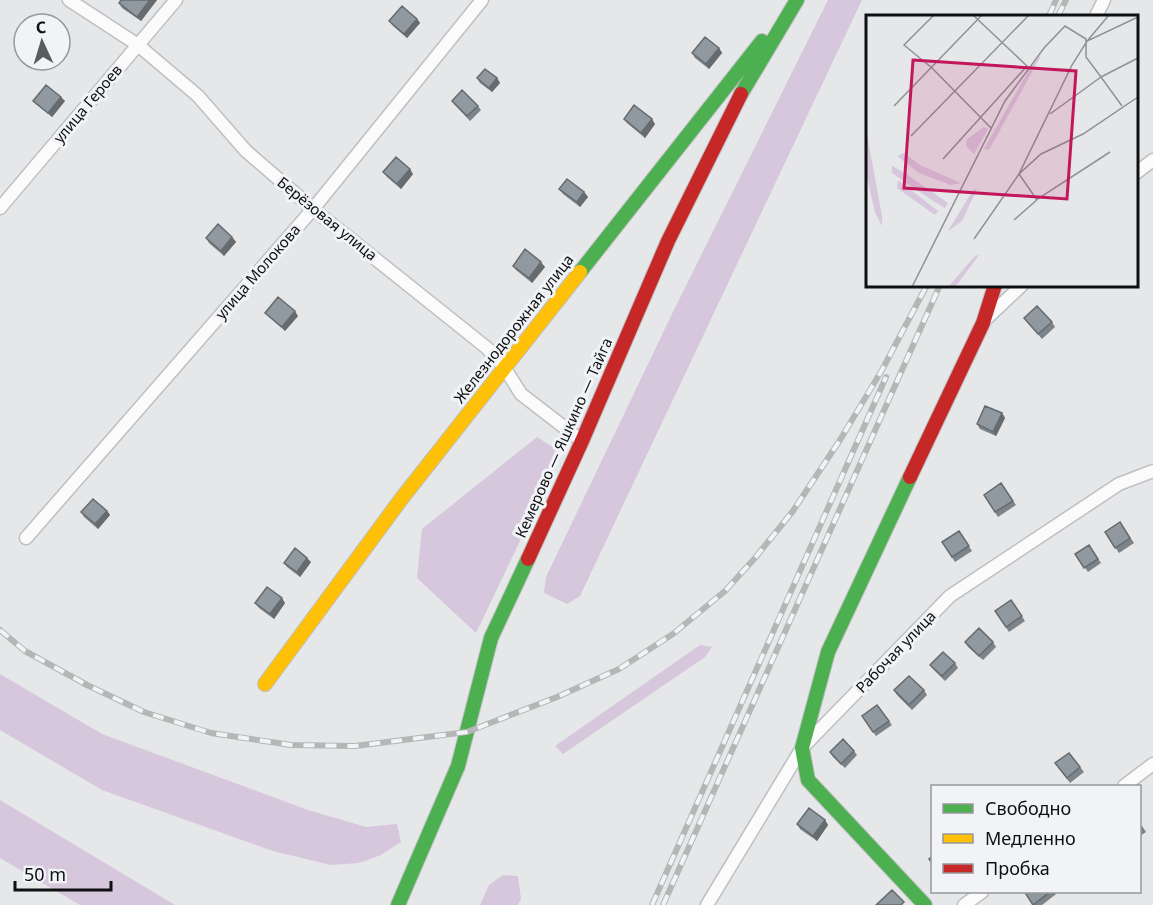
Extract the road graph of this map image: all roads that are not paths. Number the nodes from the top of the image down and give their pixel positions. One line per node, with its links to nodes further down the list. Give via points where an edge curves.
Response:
1 (69, 0): 7 (street, Берёзовая улица)
2 (176, 0): 7 (street, улица Героев)
3 (482, 0): 11 (street, улица Молокова)
4 (795, 0): 15 (street, Железнодорожная улица); 16 (street, Кемерово — Яшкино — Тайга, via 747,83 668,241)
5 (1104, 0): 6 (street)
6 (1096, 15)
7 (138, 45): 10 (street, улица Героев); 11 (street, Берёзовая улица, via 198,96 246,152)
8 (1153, 160): 9 (street)
9 (1138, 172)
10 (0, 208)
11 (313, 209): 15 (street, Берёзовая улица, via 487,348); 18 (street, улица Молокова)
12 (995, 286): 14 (street)
13 (1021, 286): 14 (street)
14 (982, 323): 20 (street, via 828,652)
15 (504, 368): 16 (street, Берёзовая улица, via 521,394); 19 (street, Железнодорожная улица)
16 (582, 441): 24 (street, Кемерово — Яшкино — Тайга, via 491,638 458,766)
17 (1153, 471): 20 (street, Рабочая улица, via 1119,484 950,596)
18 (26, 538)
19 (265, 684)
20 (802, 748): 25 (street, Рабочая улица); 26 (street, via 808,780)
21 (1153, 764): 22 (street)
22 (1125, 785)
23 (979, 893): 27 (street)
24 (398, 905)
25 (707, 905)
26 (925, 905)
27 (964, 905)

